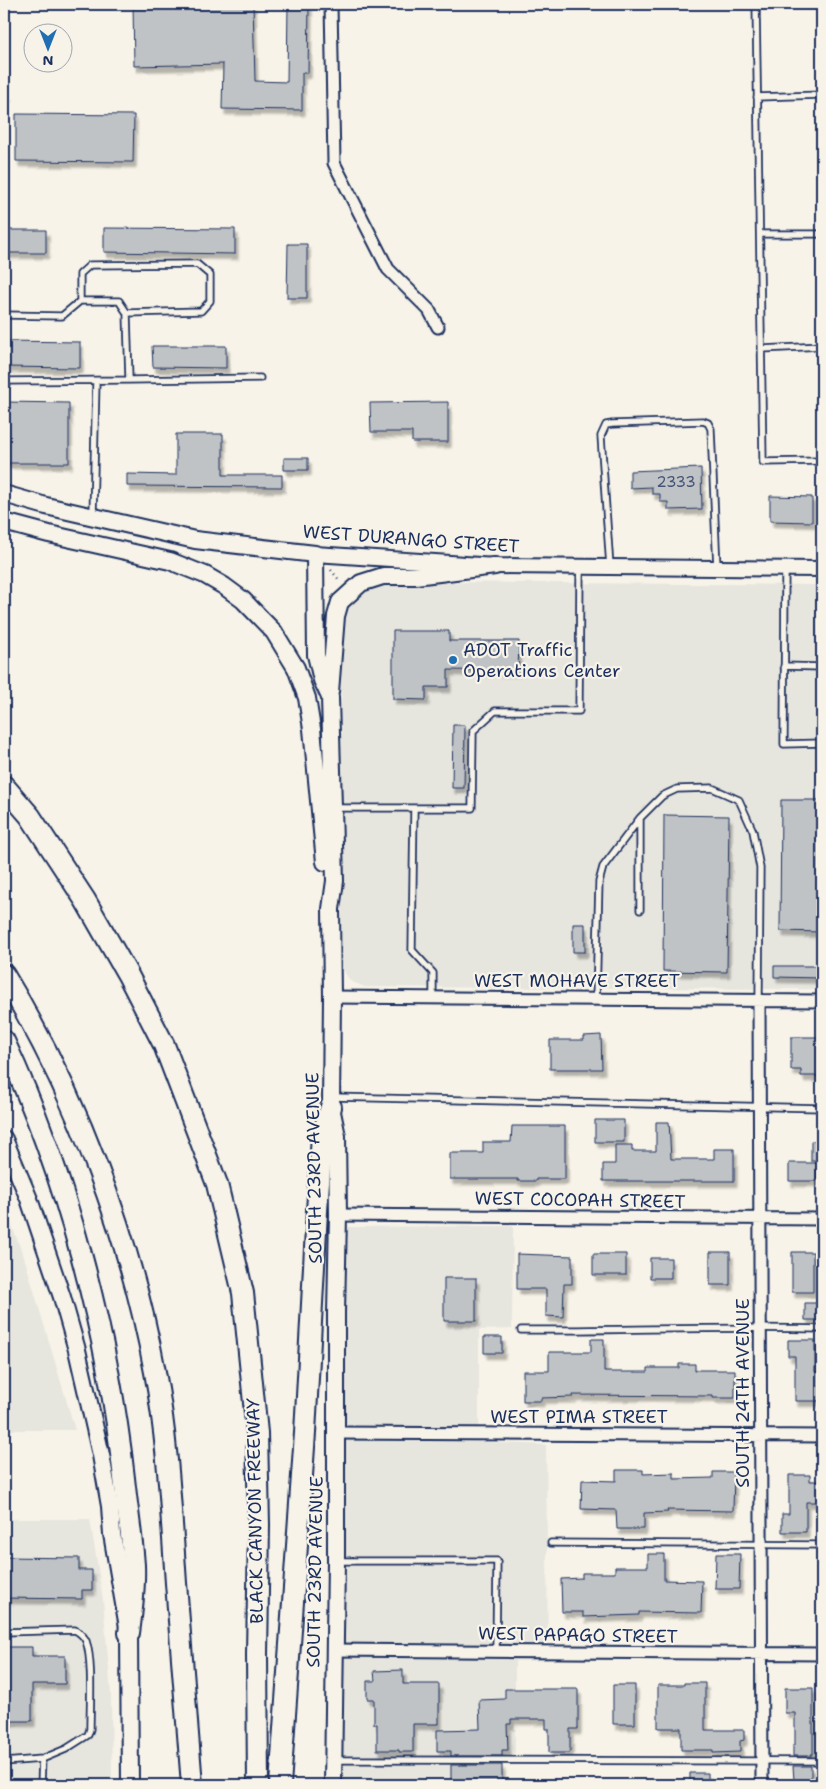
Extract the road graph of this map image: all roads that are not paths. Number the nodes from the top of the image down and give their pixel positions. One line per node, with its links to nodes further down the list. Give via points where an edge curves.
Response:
1 (331, 4): 10 (street, via 334,164 388,269 429,310)
2 (756, 4): 4 (lane)
3 (822, 95): 4 (lane)
4 (758, 97): 5 (lane)
5 (760, 234): 6 (lane); 12 (lane)
6 (822, 234)
7 (80, 301): 8 (lane, via 119,301); 8 (lane, via 80,274 90,265 197,264 210,275 210,301 201,311); 9 (lane, via 62,316)
8 (128, 313): 14 (lane)
9 (4, 315)
10 (438, 327)
11 (822, 346): 12 (lane)
12 (762, 349): 17 (lane, via 764,462)
13 (260, 378): 14 (lane)
14 (129, 380): 16 (lane)
15 (4, 381): 16 (lane)
16 (96, 381): 19 (lane)
17 (822, 461)
18 (4, 494): 19 (main road, WEST DURANGO STREET)
19 (93, 517): 21 (main road, WEST DURANGO STREET, via 195,540)
20 (4, 522): 36 (main road, via 170,561 205,575 243,600 274,632 296,668 307,698)
21 (315, 554): 22 (street, WEST DURANGO STREET); 30 (main road, SOUTH 23RD AVENUE, via 316,655)
22 (495, 566): 23 (street, WEST DURANGO STREET); 30 (main road, via 414,576 383,576 361,582 340,602 336,616)
23 (580, 567): 24 (street, WEST DURANGO STREET); 34 (lane, via 579,711 495,711 473,731 472,808)
24 (610, 567): 25 (street, WEST DURANGO STREET); 25 (lane, via 601,436 606,425 703,422 708,423 711,429)
25 (717, 568): 26 (street, WEST DURANGO STREET)
26 (785, 568): 27 (street, WEST DURANGO STREET); 28 (lane)
27 (822, 569)
28 (784, 666): 29 (lane); 31 (lane, via 784,744)
29 (822, 667)
30 (330, 697): 33 (main road, SOUTH 23RD AVENUE)
31 (822, 743)
32 (4, 786): 76 (highway, BLACK CANYON FREEWAY, via 45,838 128,975 164,1045 217,1184 243,1293 257,1433)
33 (333, 808): 34 (lane); 36 (main road, SOUTH 23RD AVENUE, via 335,881)
34 (414, 808): 40 (lane, via 412,950 433,973)
35 (640, 818): 37 (lane); 41 (lane, via 600,875); 42 (lane, via 662,796 677,789 712,788 739,800 753,831 760,868)
36 (331, 909): 39 (main road, SOUTH 23RD AVENUE)
37 (640, 910)
38 (4, 975): 75 (highway, via 28,1014 74,1108 130,1261 155,1372 165,1441)
39 (332, 997): 40 (street, WEST MOHAVE STREET); 45 (main road, SOUTH 23RD AVENUE)
40 (433, 998): 41 (street, WEST MOHAVE STREET)
41 (596, 999): 42 (street, WEST MOHAVE STREET)
42 (759, 1000): 43 (street, WEST MOHAVE STREET); 46 (street, SOUTH 24TH AVENUE)
43 (822, 1001)
44 (4, 1041): 63 (highway, via 19,1073 57,1179 86,1279 112,1388 134,1565)
45 (331, 1102): 46 (lane); 49 (main road, SOUTH 23RD AVENUE, via 337,1136); 77 (highway, via 322,1136 317,1202 305,1432)
46 (761, 1107): 47 (lane); 50 (street, SOUTH 24TH AVENUE)
47 (822, 1108)
48 (4, 1139): 63 (main road, via 62,1297 77,1350 101,1455)
49 (338, 1215): 50 (street, WEST COCOPAH STREET); 55 (main road, SOUTH 23RD AVENUE)
50 (760, 1219): 51 (street, WEST COCOPAH STREET); 52 (street, SOUTH 24TH AVENUE)
51 (822, 1219)
52 (760, 1327): 53 (lane); 54 (lane); 56 (street, SOUTH 24TH AVENUE)
53 (822, 1329)
54 (521, 1330)
55 (336, 1432): 56 (street, WEST PIMA STREET); 61 (main road, SOUTH 23RD AVENUE)
56 (761, 1436): 57 (street, WEST PIMA STREET); 59 (street, SOUTH 24TH AVENUE)
57 (822, 1436)
58 (551, 1543): 59 (lane)
59 (761, 1545): 60 (lane); 66 (street, SOUTH 24TH AVENUE)
60 (822, 1545)
61 (336, 1561): 64 (main road, SOUTH 23RD AVENUE); 65 (lane, via 497,1561)
62 (4, 1632): 68 (lane, via 75,1630 86,1643 89,1656 88,1735)
63 (129, 1633): 74 (main road)
64 (334, 1650): 65 (street, WEST PAPAGO STREET); 69 (main road, SOUTH 23RD AVENUE)
65 (496, 1651): 66 (street, WEST PAPAGO STREET)
66 (761, 1654): 67 (street, WEST PAPAGO STREET); 70 (street, SOUTH 24TH AVENUE)
67 (822, 1654)
68 (42, 1759): 72 (lane); 73 (lane)
69 (333, 1760): 70 (lane); 78 (main road, SOUTH 23RD AVENUE)
70 (762, 1761): 71 (lane); 79 (street, SOUTH 24TH AVENUE)
71 (822, 1761)
72 (4, 1762)
73 (41, 1785)
74 (130, 1785)
75 (192, 1785)
76 (258, 1785)
77 (280, 1785)
78 (333, 1785)
79 (762, 1785)

